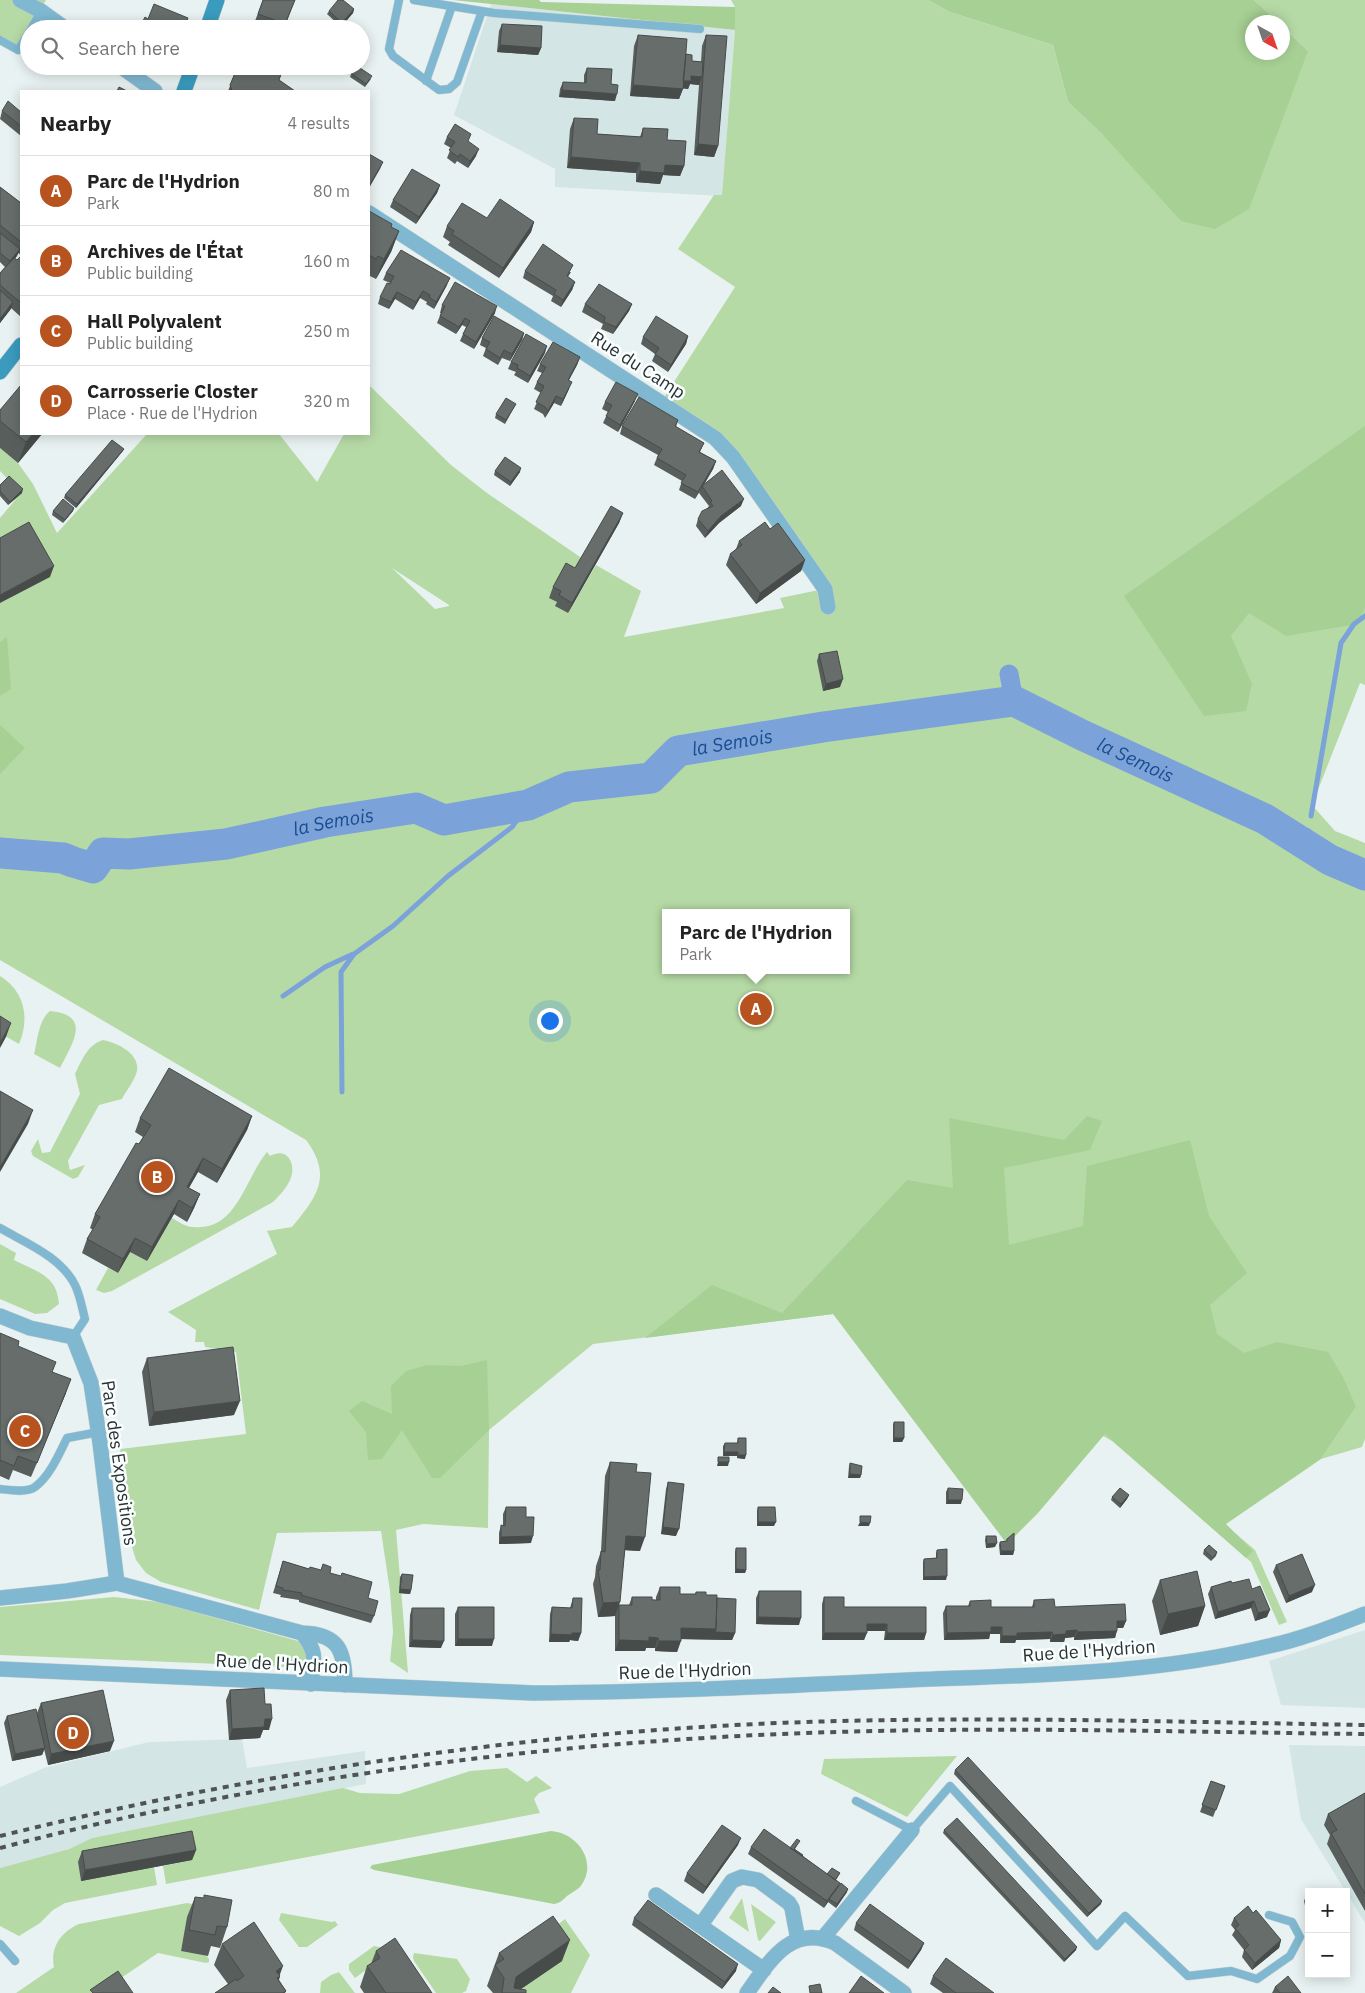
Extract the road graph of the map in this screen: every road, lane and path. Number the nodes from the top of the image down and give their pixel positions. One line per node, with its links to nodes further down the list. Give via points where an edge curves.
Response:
1 (20, 0): 6 (street)
2 (218, 0): 10 (main road)
3 (399, 0): 16 (lane, via 389,49 392,56)
4 (414, 0): 5 (lane)
5 (452, 6): 7 (lane); 16 (lane)
6 (41, 11): 8 (lane); 9 (street)
7 (482, 11): 11 (lane); 16 (lane, via 457,82 449,89 439,90)
8 (36, 20)
9 (54, 20)
10 (210, 20)
11 (700, 29)
12 (0, 40): 13 (lane, via 18,50)
13 (20, 47)
14 (133, 75): 17 (street)
15 (190, 75): 18 (main road)
16 (426, 81)
17 (154, 90)
18 (184, 90)
19 (370, 214): 22 (street, Rue du Camp, via 715,438 733,457 825,589)
20 (20, 346): 21 (main road)
21 (0, 372)
22 (828, 607)
23 (0, 1228): 25 (lane, via 60,1265 75,1285 85,1319)
24 (0, 1316): 25 (street, via 30,1328)
25 (73, 1337): 26 (street, Parc des Expositions, via 91,1383)
26 (99, 1432): 27 (lane, via 68,1438 47,1474 34,1488); 28 (street, Parc des Expositions)
27 (0, 1489)
28 (117, 1583): 29 (street); 31 (street)
29 (0, 1598)
30 (1365, 1614): 34 (street, Rue de l'Hydrion, via 1271,1646 1223,1656 1103,1672 615,1692 533,1693)
31 (302, 1633): 33 (street, via 312,1645 315,1656); 34 (street, via 319,1633 339,1649 345,1668)
32 (0, 1669): 33 (street, Rue de l'Hydrion)
33 (311, 1684): 34 (street, Rue de l'Hydrion)
34 (345, 1685)
35 (856, 1801): 36 (lane)
36 (912, 1830): 38 (lane, via 950,1786 1097,1946 1126,1916 1188,1976 1232,1971 1257,1979 1290,1956 1300,1937 1292,1922); 40 (street)
37 (656, 1895): 39 (street)
38 (1269, 1914)
39 (700, 1926): 41 (street, via 732,1881 742,1877 753,1878 789,1903); 44 (street)
40 (823, 1938): 41 (street); 46 (street, via 835,1943)
41 (798, 1940): 44 (street, via 786,1946)
42 (0, 1944): 43 (lane)
43 (15, 1961)
44 (764, 1970): 45 (street)
45 (747, 1993)
46 (904, 1993)

